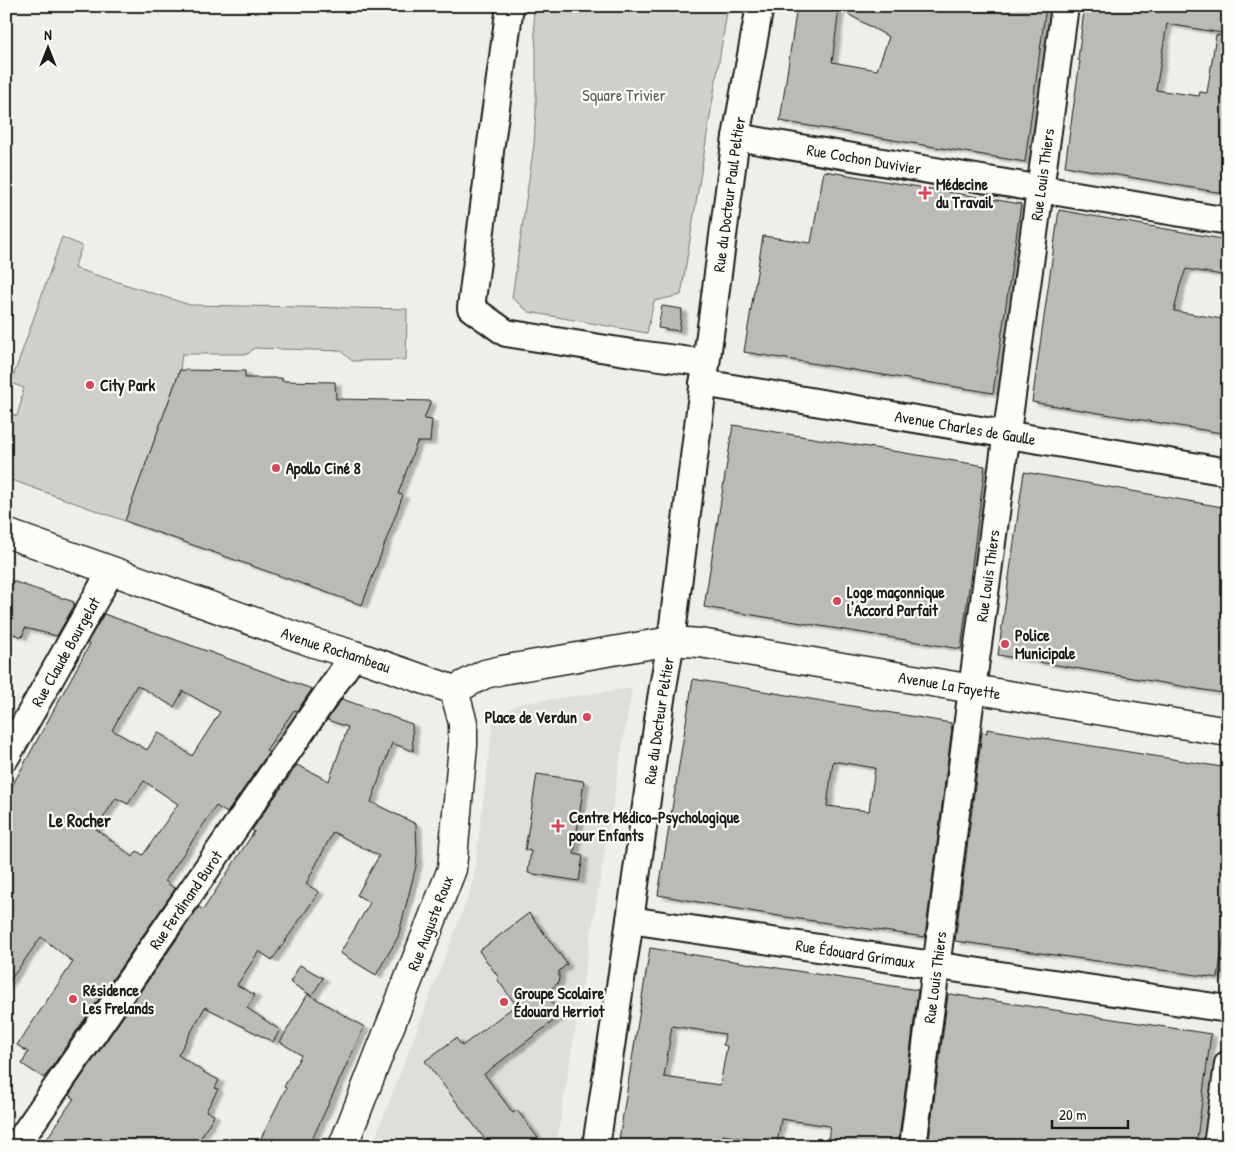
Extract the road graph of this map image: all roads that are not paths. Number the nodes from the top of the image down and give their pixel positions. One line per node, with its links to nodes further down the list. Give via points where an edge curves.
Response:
1 (510, 6): 7 (street, Avenue Charles de Gaulle, via 471,308 506,333 629,353)
2 (760, 6): 4 (street, Rue du Docteur Paul Peltier)
3 (1065, 6): 5 (street, Rue Louis Thiers)
4 (736, 137): 5 (street, Rue Cochon Duvivier); 7 (street, Rue du Docteur Paul Peltier)
5 (1040, 189): 6 (street, Rue Cochon Duvivier); 8 (street, Rue Louis Thiers)
6 (1228, 221)
7 (704, 373): 8 (street, Avenue Charles de Gaulle); 12 (street, Rue du Docteur Peltier)
8 (1007, 435): 9 (street, Avenue Charles de Gaulle); 14 (street, Rue Louis Thiers)
9 (1228, 472)
10 (6, 533): 11 (main road, Avenue Rochambeau)
11 (111, 571): 13 (main road, Avenue Rochambeau); 17 (street, Rue Claude Bourgelat)
12 (671, 641): 14 (main road, Avenue La Fayette, via 700,643); 15 (main road, via 502,670 485,674); 18 (street, Rue du Docteur Peltier)
13 (354, 655): 15 (main road, Avenue Rochambeau); 22 (street, Rue Ferdinand Burot)
14 (972, 689): 16 (main road, Avenue La Fayette); 19 (street, Rue Louis Thiers)
15 (454, 690): 23 (main road, Rue Auguste Roux, via 463,723 463,745 452,869)
16 (1228, 732)
17 (6, 757)
18 (630, 920): 19 (street, Rue Édouard Grimaux); 24 (street, Rue du Docteur Peltier)
19 (936, 966): 20 (street, Rue Édouard Grimaux); 25 (street, Rue Louis Thiers)
20 (1228, 1009)
21 (1228, 1064): 26 (street)
22 (16, 1146)
23 (343, 1146)
24 (596, 1146)
25 (913, 1146)
26 (1217, 1146)

